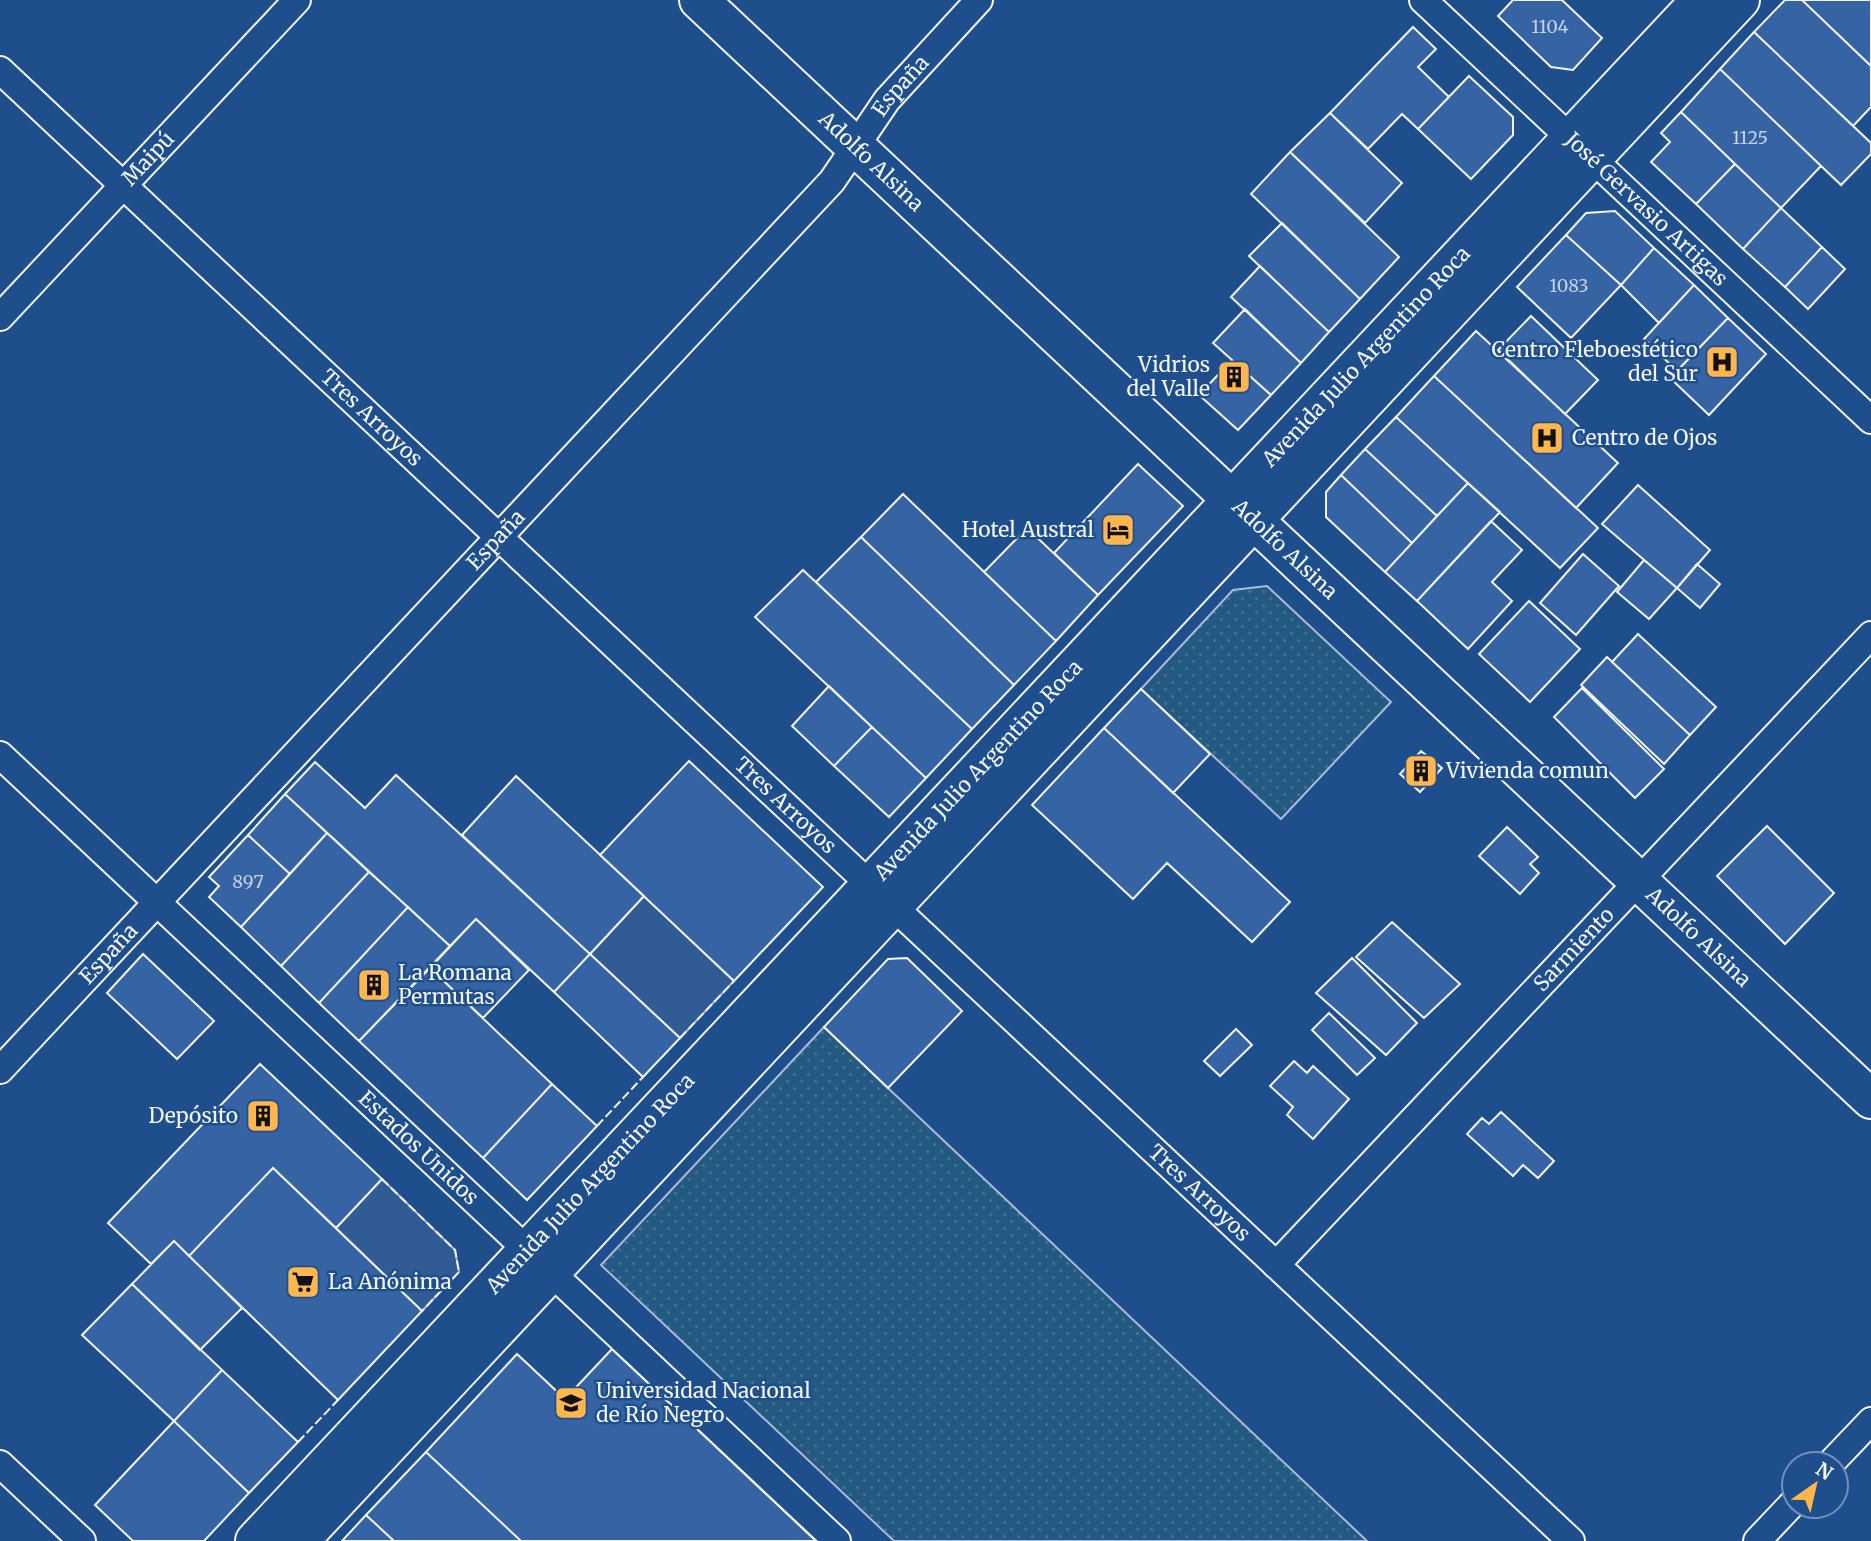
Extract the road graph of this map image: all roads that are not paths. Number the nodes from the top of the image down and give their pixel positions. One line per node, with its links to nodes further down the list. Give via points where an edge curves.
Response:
1 (297, 0): 10 (street, Maipú)
2 (699, 0): 8 (main road, Adolfo Alsina)
3 (979, 0): 8 (street, España, via 887,100)
4 (1423, 0): 9 (street, José Gervasio Artigas)
5 (1701, 0): 9 (main road, Avenida Julio Argentino Roca)
6 (1740, 0): 9 (main road, Avenida Julio Argentino Roca)
7 (0, 69): 10 (street, Tres Arroyos)
8 (855, 147): 13 (main road, Adolfo Alsina); 14 (street, España, via 832,181)
9 (1581, 149): 12 (street, José Gervasio Artigas); 13 (main road, Avenida Julio Argentino Roca)
10 (123, 186): 11 (street, Maipú); 14 (street, Tres Arroyos)
11 (0, 317)
12 (1871, 420)
13 (1243, 511): 17 (main road, Adolfo Alsina); 18 (main road, Avenida Julio Argentino Roca)
14 (498, 537): 18 (street, Tres Arroyos); 19 (street, España)
15 (1871, 635): 17 (street, Sarmiento)
16 (0, 755): 19 (street, Estados Unidos)
17 (1638, 881): 21 (main road, Adolfo Alsina); 23 (street, Sarmiento)
18 (882, 896): 22 (main road, Avenida Julio Argentino Roca); 23 (street, Tres Arroyos)
19 (157, 902): 20 (street, España); 22 (street, Estados Unidos)
20 (0, 1070)
21 (1871, 1099)
22 (539, 1261): 29 (main road, Avenida Julio Argentino Roca); 30 (main road, Avenida Julio Argentino Roca); 31 (street, Estados Unidos)
23 (1276, 1265): 32 (street, Tres Arroyos)
24 (1871, 1421): 25 (street)
25 (1843, 1450)
26 (0, 1464): 28 (street)
27 (1780, 1517): 33 (street)
28 (82, 1541)
29 (255, 1541)
30 (299, 1541)
31 (837, 1541)
32 (1571, 1541)
33 (1757, 1541)

